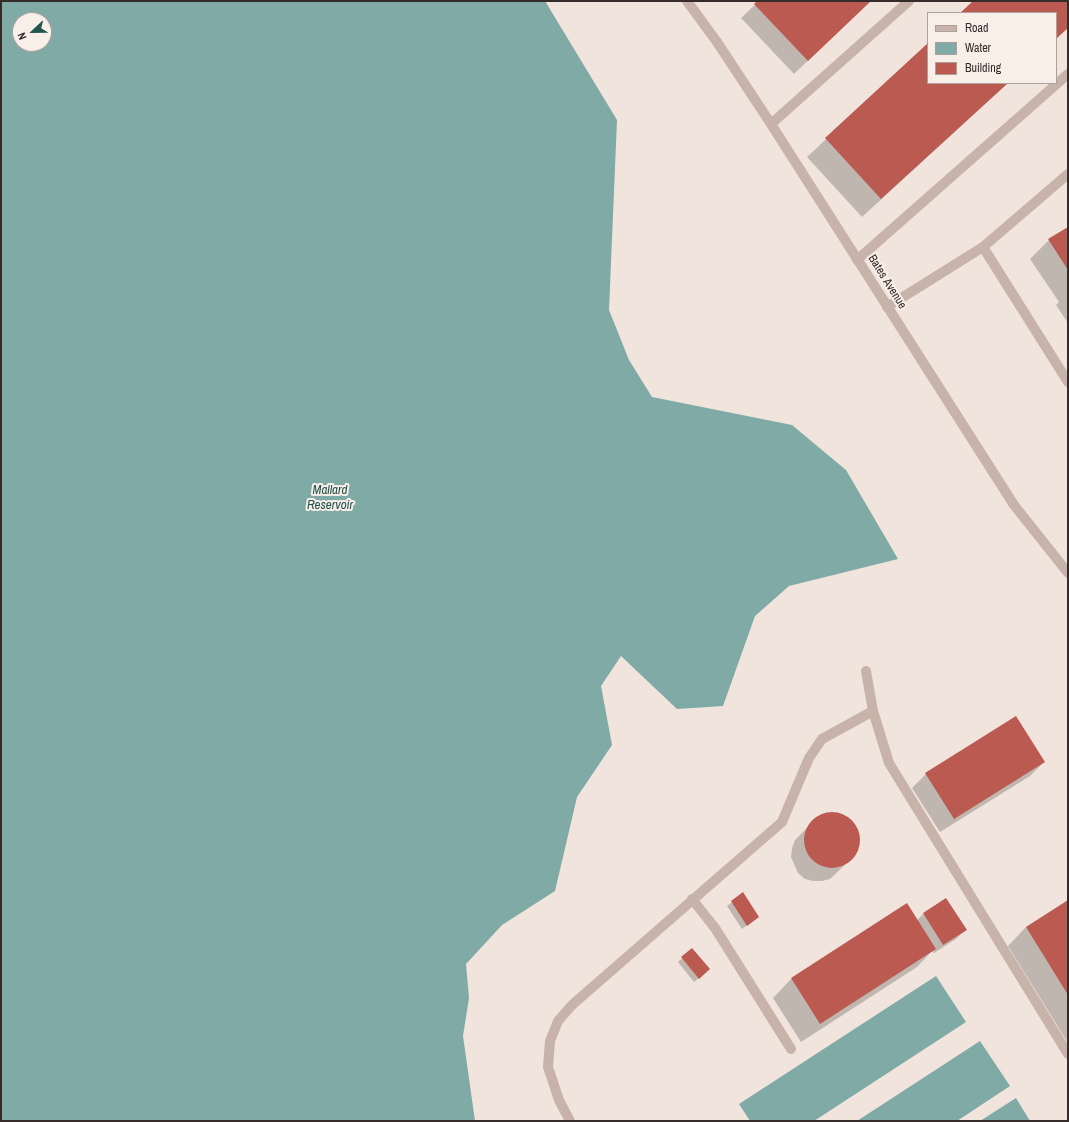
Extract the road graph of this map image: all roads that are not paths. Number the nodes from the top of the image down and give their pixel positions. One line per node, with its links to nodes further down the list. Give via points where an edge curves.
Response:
1 (687, 1): 6 (street, Bates Avenue)
2 (909, 1): 6 (street)
3 (1068, 74): 4 (street)
4 (1057, 84)
5 (1057, 84): 9 (street)
6 (771, 124): 9 (street, Bates Avenue)
7 (1068, 174): 8 (street)
8 (983, 247): 10 (street); 11 (street)
9 (858, 260): 10 (street, Bates Avenue)
10 (887, 306): 12 (street, Bates Avenue, via 1014,505)
11 (1068, 382)
12 (1068, 573)
13 (866, 671): 14 (street)
14 (873, 711): 15 (street, via 822,738 809,758 782,822); 17 (street, via 889,763)
15 (692, 899): 16 (street, via 715,928); 18 (street, via 572,1005 558,1021 550,1041 548,1067 559,1100)
16 (791, 1049)
17 (1068, 1054)
18 (570, 1121)

